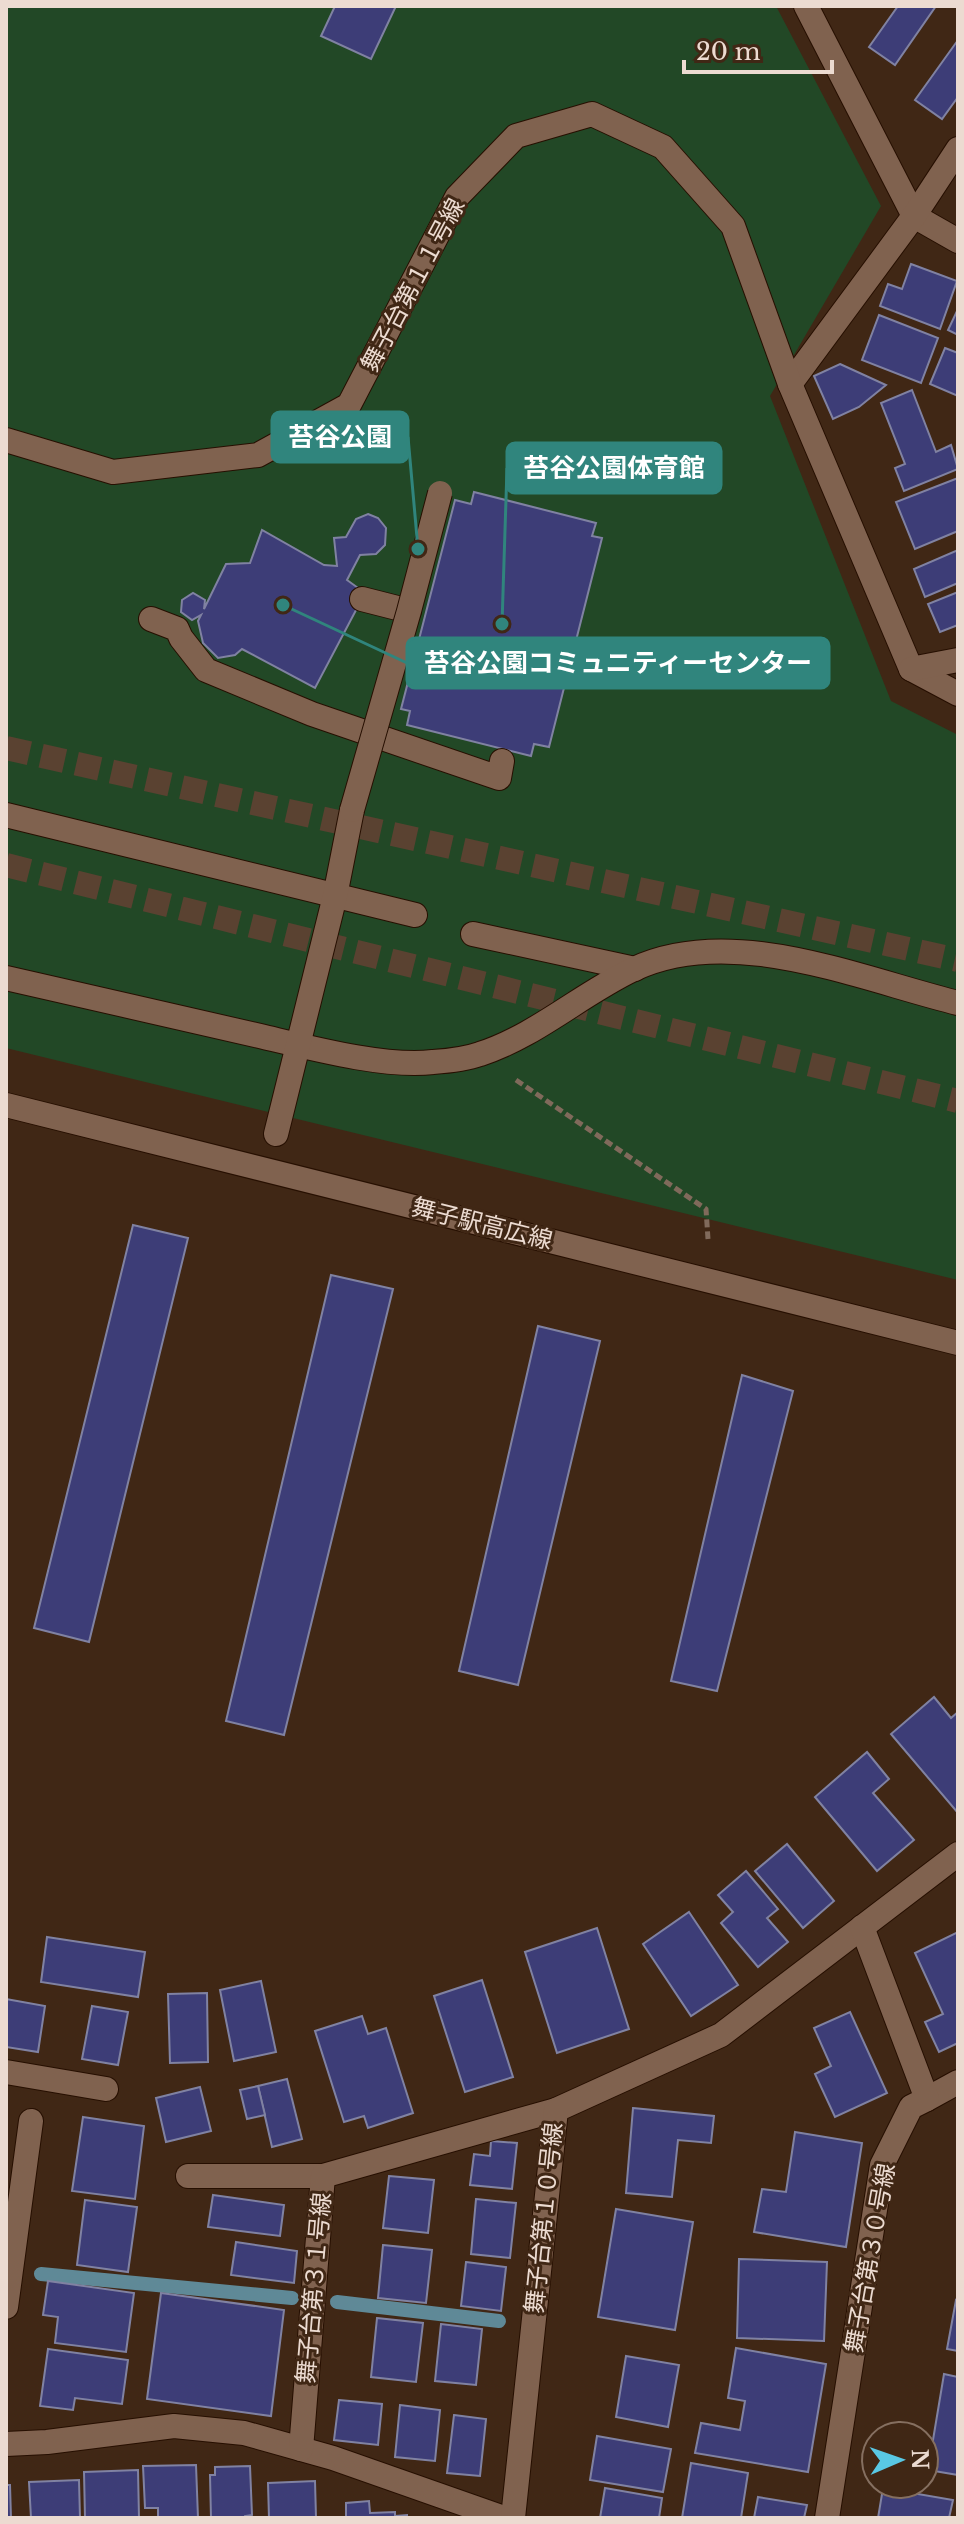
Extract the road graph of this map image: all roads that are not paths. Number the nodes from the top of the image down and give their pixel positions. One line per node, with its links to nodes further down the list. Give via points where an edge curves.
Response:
1 (806, 6): 3 (street)
2 (958, 149): 3 (street)
3 (914, 216): 4 (street); 5 (street)
4 (958, 241)
5 (790, 384): 6 (street, 舞子台第１１号線, via 733,226 663,147 592,114 516,136 457,197 349,405 258,455 113,472); 12 (street, 舞子台第１１号線)
6 (6, 440)
7 (440, 493): 9 (street, bridge)
8 (362, 599): 9 (street)
9 (409, 611): 16 (street, bridge, via 352,810)
10 (151, 619): 14 (street, via 177,629 206,670 312,714 499,778)
11 (958, 660): 12 (street)
12 (911, 669): 13 (street)
13 (958, 694)
14 (502, 761)
15 (6, 815): 16 (street)
16 (335, 896): 17 (street); 22 (street)
17 (415, 915)
18 (473, 934): 19 (street)
19 (635, 969): 21 (street, via 685,953 781,956); 22 (street, via 513,1041 479,1055 429,1063 375,1060)
20 (6, 978): 22 (street)
21 (958, 1003)
22 (300, 1046): 24 (street)
23 (6, 1105): 25 (street, 舞子駅高広線)
24 (276, 1134)
25 (958, 1343)
26 (958, 1854): 27 (street, 舞子台第１０号線)
27 (862, 1927): 31 (street); 32 (street, 舞子台第１０号線, via 721,2035)
28 (6, 2072): 30 (street)
29 (958, 2082): 31 (street, 舞子台第３０号線)
30 (106, 2089)
31 (927, 2099): 41 (street, 舞子台第３０号線, via 911,2107 882,2165)
32 (556, 2110): 35 (street, 舞子台第３１号線); 40 (street, 舞子台第１０号線)
33 (31, 2121): 36 (street)
34 (188, 2176): 35 (street)
35 (323, 2176): 38 (street, 舞子台第３１号線)
36 (6, 2307)
37 (6, 2444): 38 (street, via 174,2426 244,2433)
38 (301, 2449): 39 (street)
39 (504, 2518)
40 (513, 2518)
41 (827, 2518)

